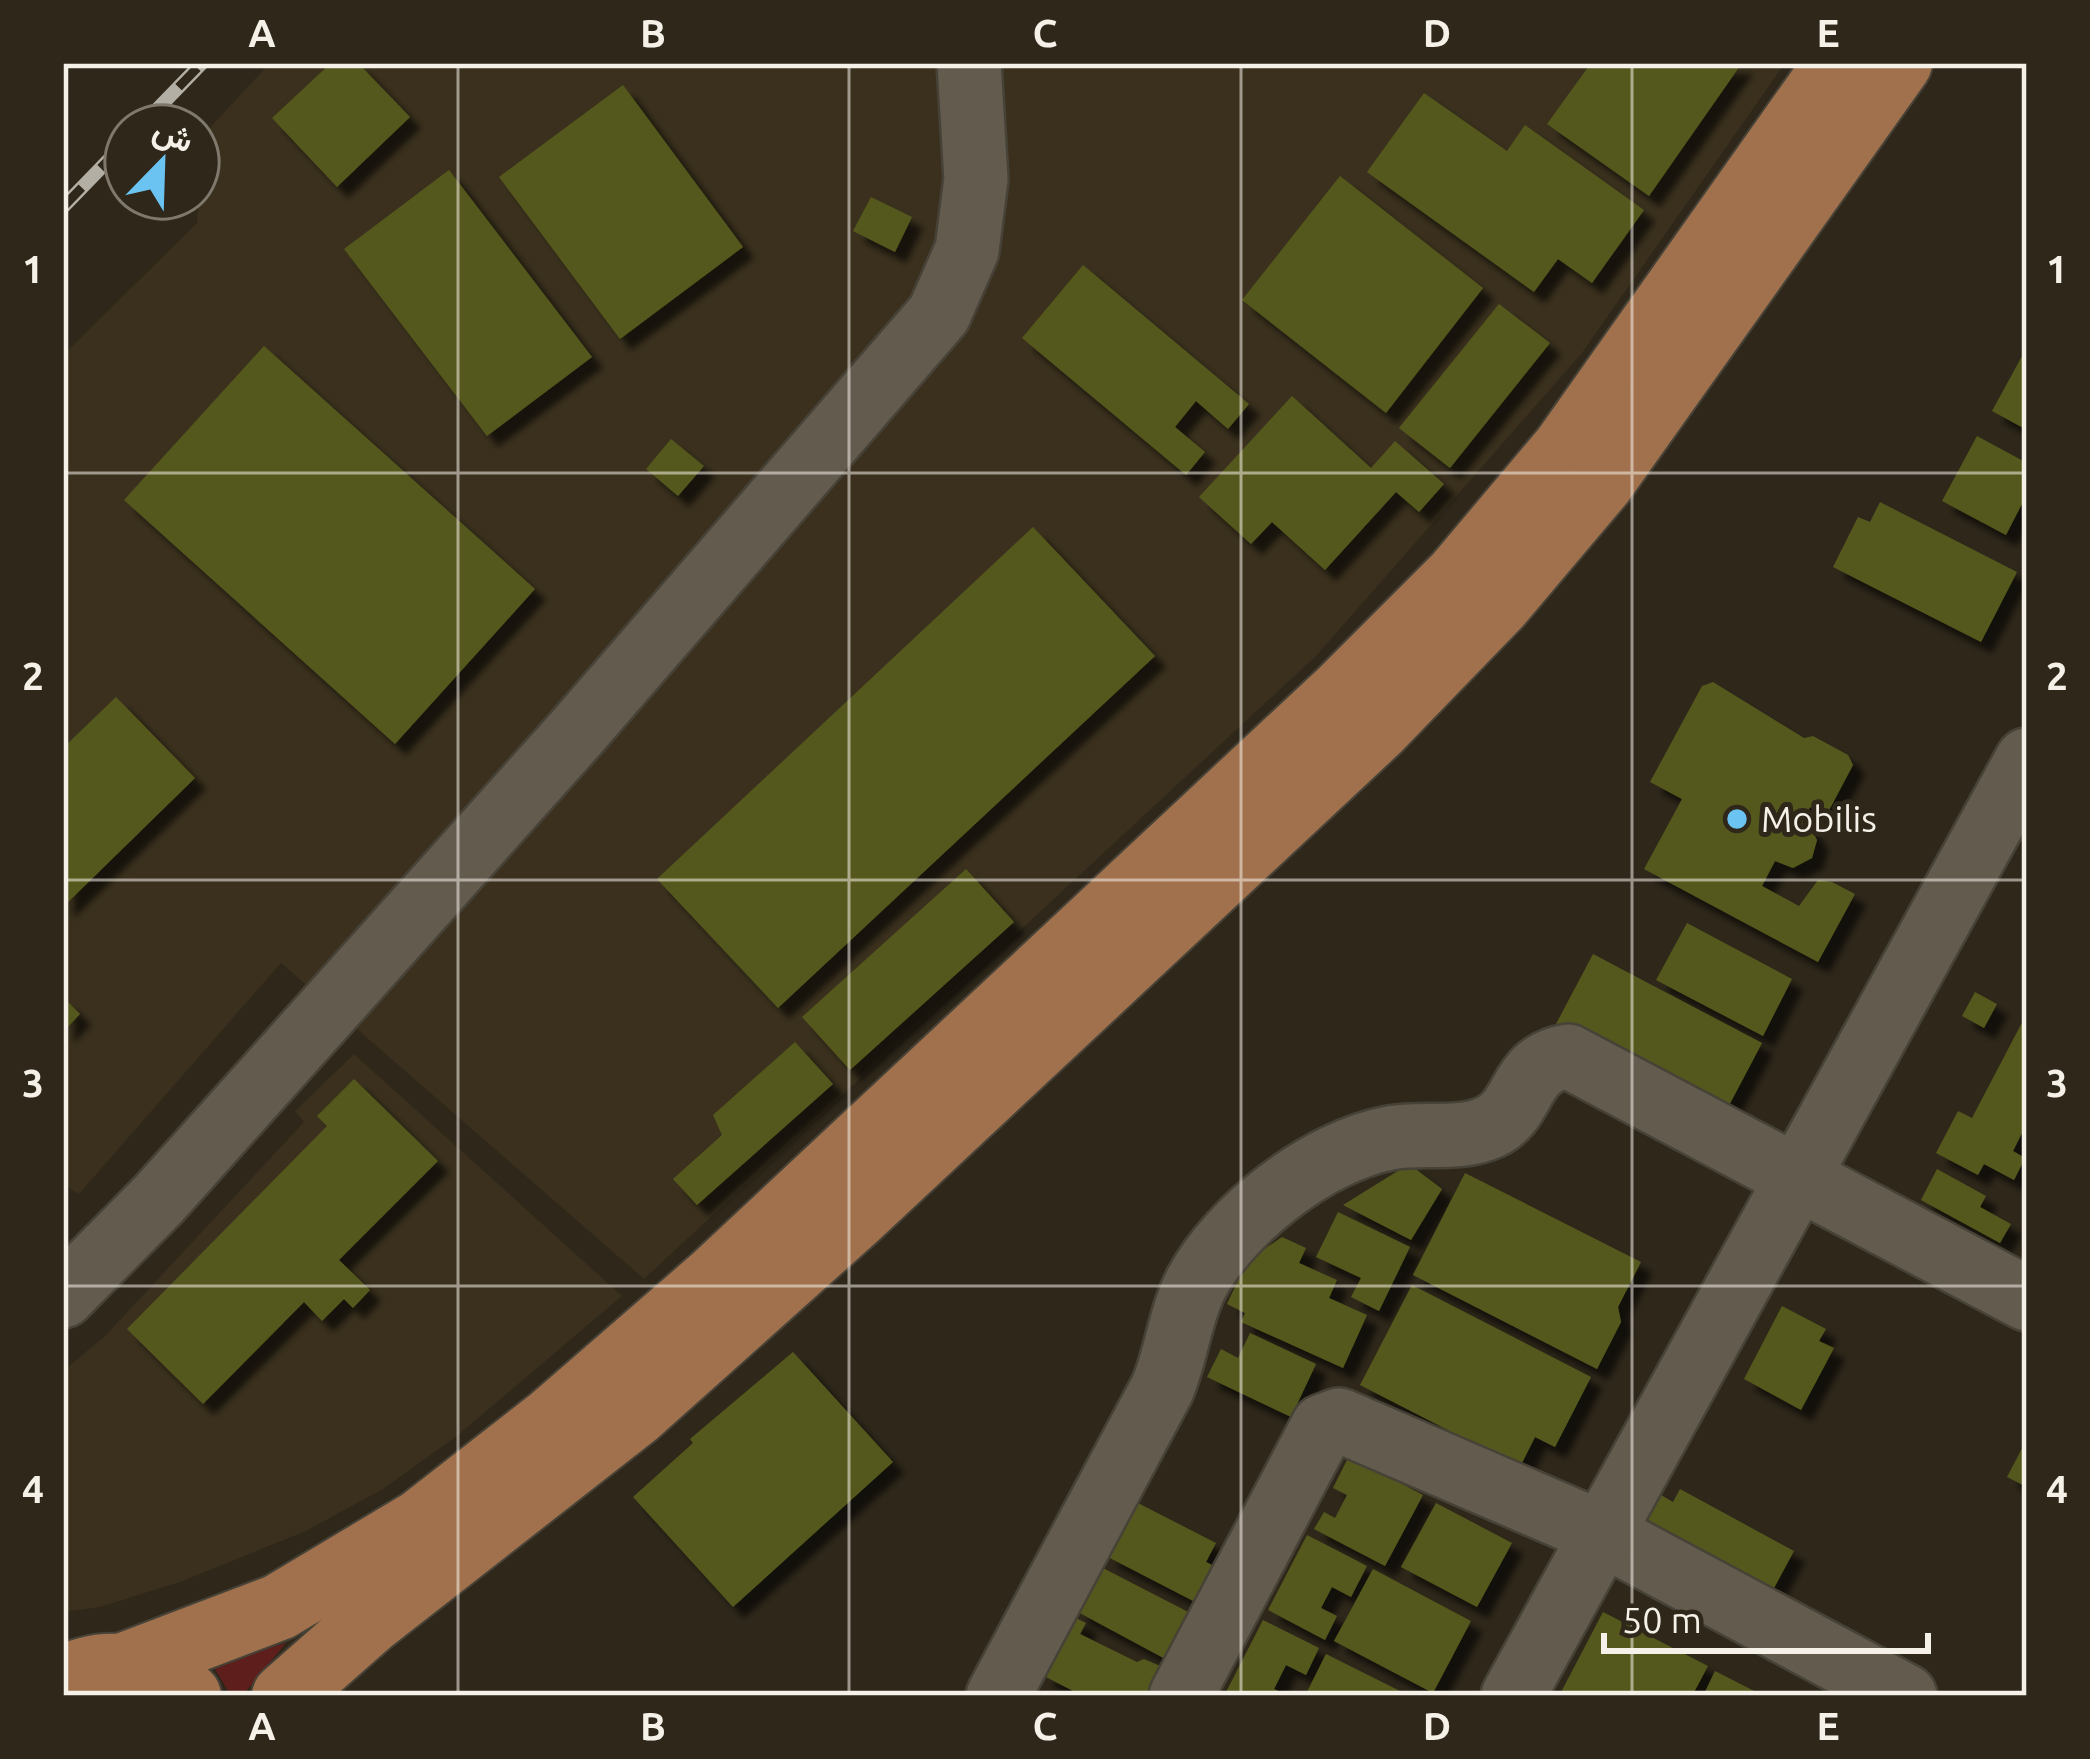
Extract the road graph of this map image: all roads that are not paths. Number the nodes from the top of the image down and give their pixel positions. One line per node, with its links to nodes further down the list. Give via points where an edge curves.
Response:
1 (969, 63): 6 (street, via 976,179 968,250 939,314 577,731)
2 (1838, 63): 10 (main road, via 1565,449 1458,576 713,1280 421,1522 279,1607)
3 (1899, 63): 9 (main road, via 1602,481 1377,729 636,1413)
4 (2024, 774): 5 (street)
5 (1799, 1178): 7 (street); 8 (street); 14 (street, via 1568,1056 1545,1060 1493,1126 1388,1138 1269,1197 1197,1282 1162,1389)
6 (63, 1296)
7 (2027, 1299)
8 (1601, 1533): 15 (street, via 1339,1420 1323,1426); 16 (street); 17 (street)
9 (370, 1621): 12 (main road); 13 (main road)
10 (86, 1670): 11 (main road, via 153,1673)
11 (188, 1696)
12 (285, 1696)
13 (316, 1696)
14 (998, 1696)
15 (1181, 1696)
16 (1513, 1696)
17 (1905, 1696)

